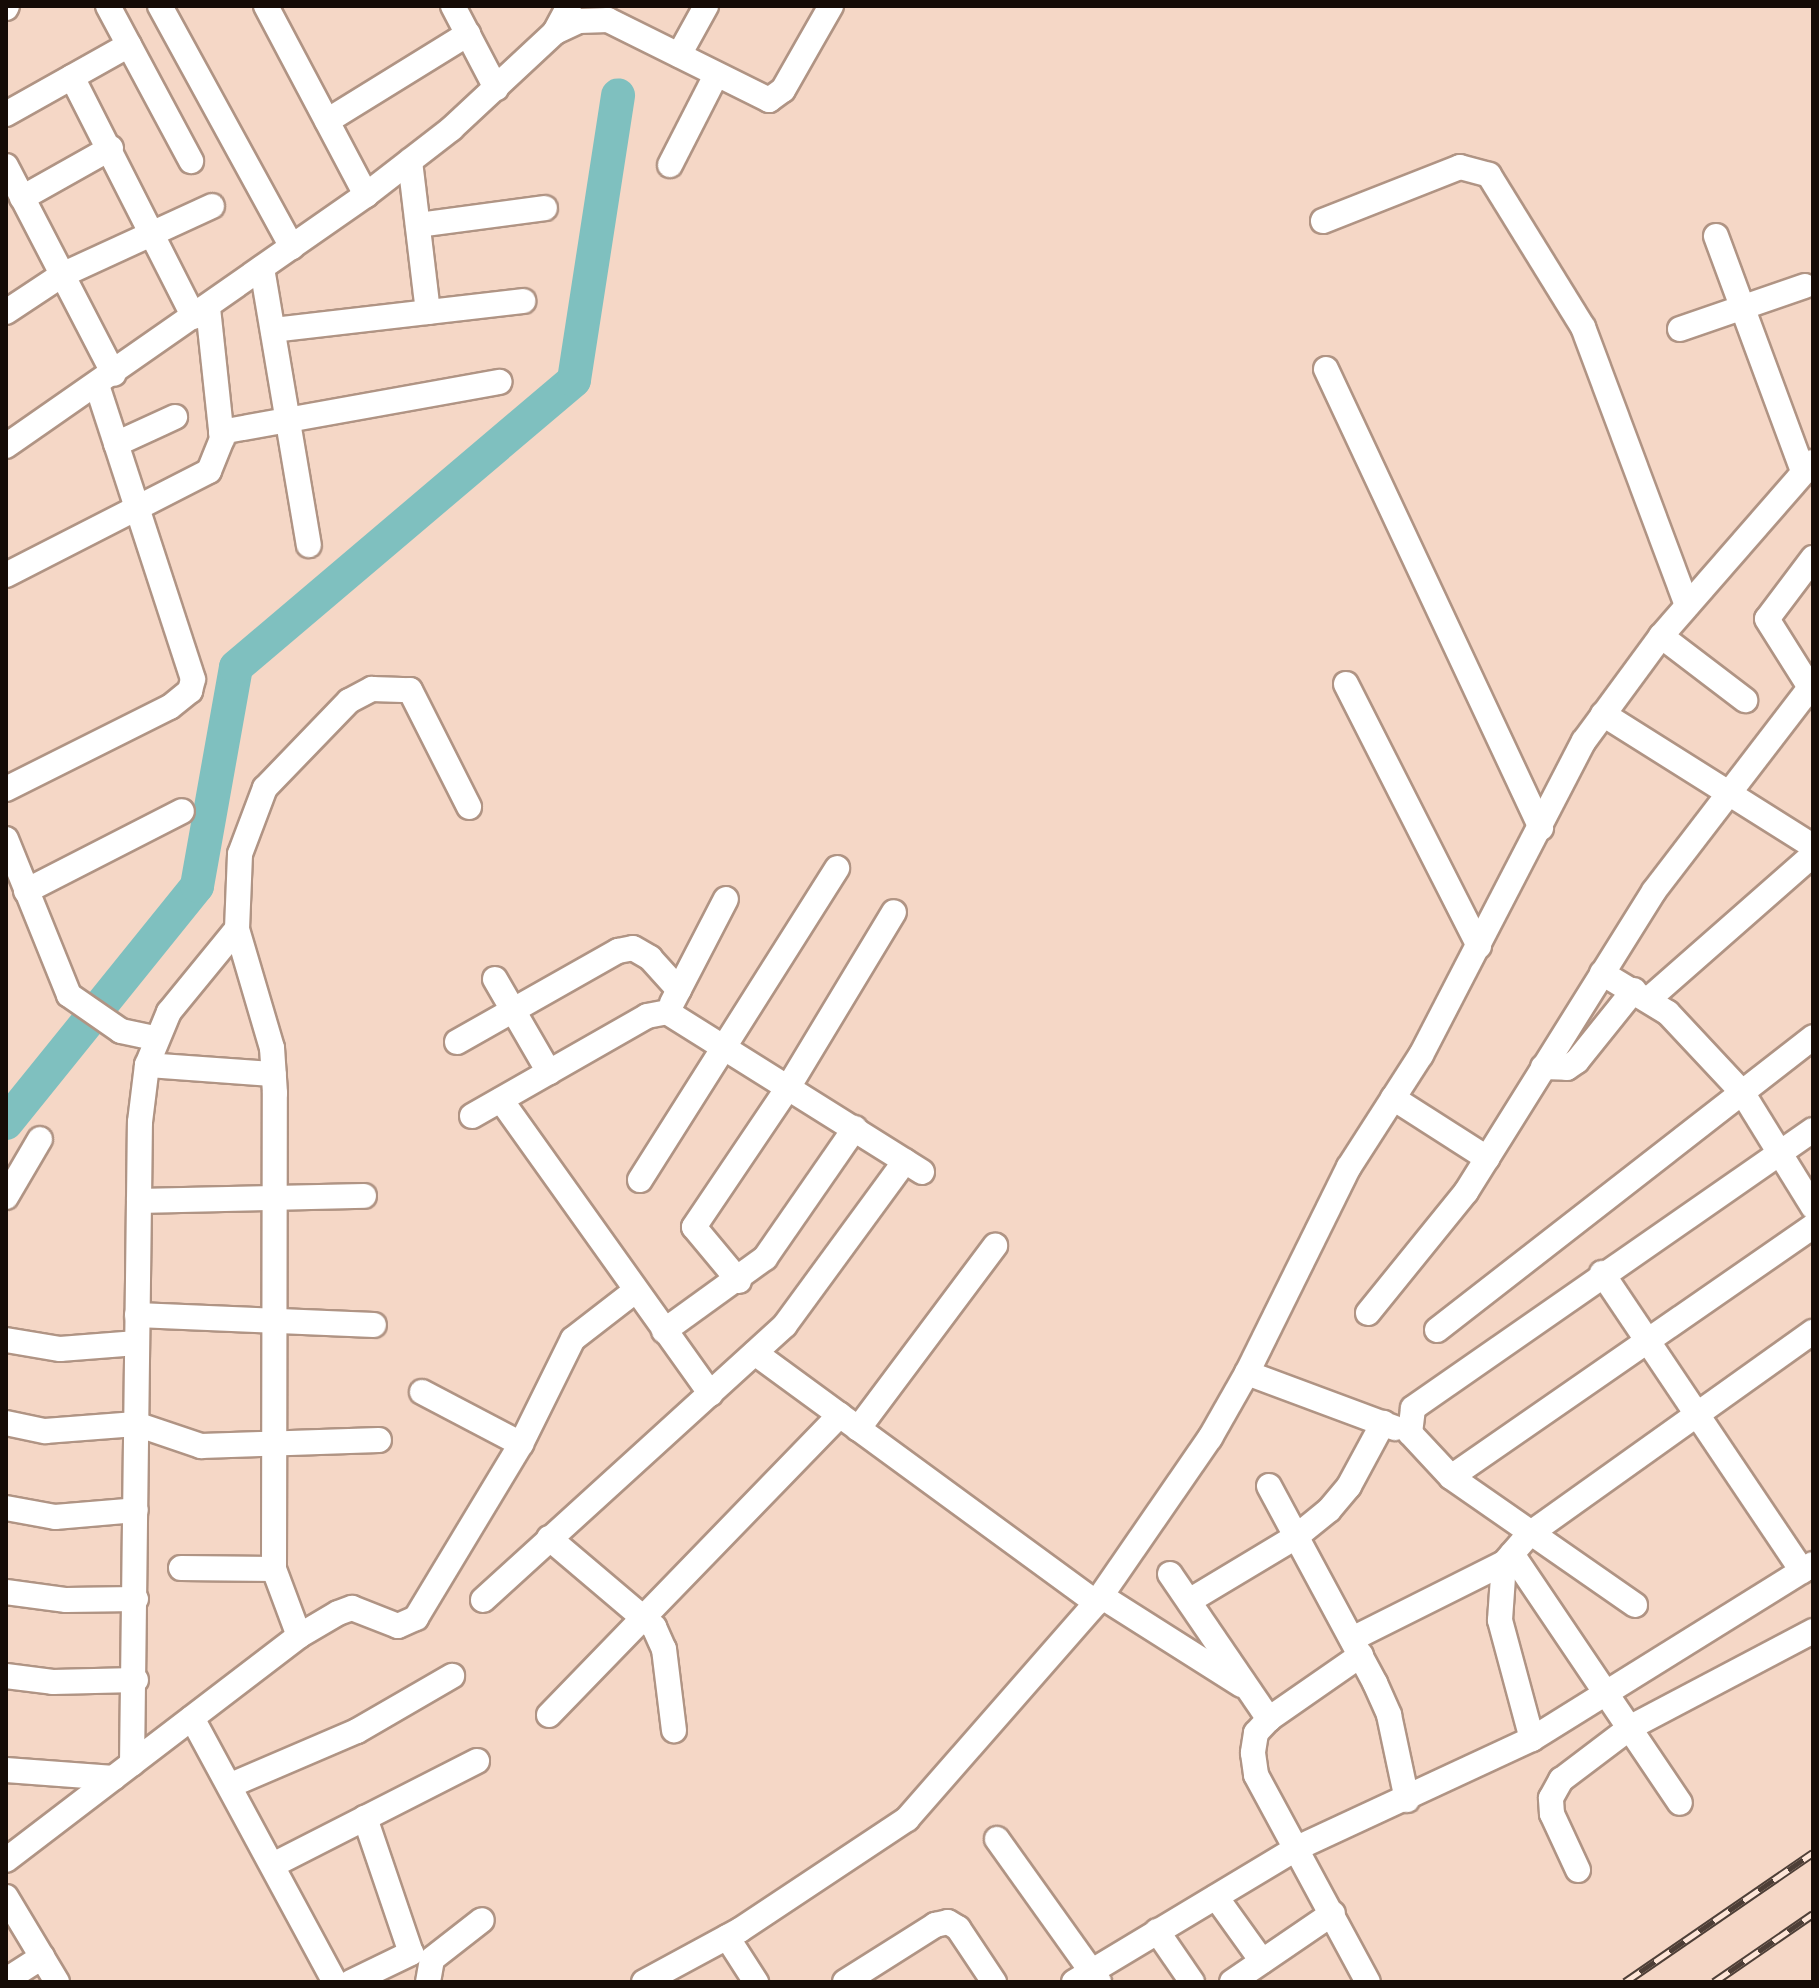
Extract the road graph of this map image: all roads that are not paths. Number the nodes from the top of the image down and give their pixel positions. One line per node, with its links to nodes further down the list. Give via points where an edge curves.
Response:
1 (108, 6): 9 (street)
2 (160, 6): 28 (street)
3 (266, 6): 15 (street)
4 (453, 6): 8 (street)
5 (706, 6): 10 (street)
6 (831, 6): 11 (street, via 776,98 761,99)
7 (574, 14): 10 (street, via 608,20); 13 (street)
8 (468, 34): 13 (street); 15 (street)
9 (129, 45): 12 (street); 17 (street)
10 (679, 55): 11 (street)
11 (716, 75): 19 (street)
12 (72, 77): 14 (street); 16 (street)
13 (496, 88): 18 (street)
14 (6, 114)
15 (327, 121): 21 (street)
16 (111, 148): 20 (street); 26 (street)
17 (191, 161)
18 (410, 161): 21 (street); 25 (street)
19 (670, 165)
20 (12, 184): 30 (street)
21 (366, 195): 28 (street)
22 (212, 206): 26 (street)
23 (545, 208): 25 (street)
24 (1323, 221): 54 (street, via 1460,167 1489,175 1583,327)
25 (418, 225): 36 (street)
26 (151, 230): 30 (street); 35 (street)
27 (1716, 236): 33 (street)
28 (292, 247): 29 (street)
29 (262, 268): 35 (street); 38 (street)
30 (62, 275): 34 (street); 40 (street)
31 (1805, 286): 33 (street)
32 (523, 301): 36 (street)
33 (1743, 308): 37 (street); 47 (street)
34 (6, 312)
35 (201, 312): 40 (street); 44 (street)
36 (428, 312): 38 (street)
37 (1680, 329)
38 (273, 330): 43 (street)
39 (1326, 369): 64 (street)
40 (105, 380): 45 (street); 46 (street)
41 (500, 382): 43 (street)
42 (175, 417): 45 (street)
43 (287, 417): 44 (street); 49 (street)
44 (221, 432): 48 (street, via 218,458 209,471)
45 (116, 444): 48 (street)
46 (6, 446)
47 (1808, 467): 54 (street)
48 (136, 509): 51 (street); 60 (street, via 193,679 190,691 170,707)
49 (309, 545)
50 (1813, 558): 53 (street)
51 (6, 575)
52 (1813, 578): 53 (street)
53 (1780, 600): 56 (street, via 1768,614 1768,625)
54 (1687, 605): 55 (street)
55 (1661, 636): 58 (street); 59 (street)
56 (1810, 683): 61 (street)
57 (1346, 684): 73 (street)
58 (1745, 700)
59 (1603, 714): 61 (street); 64 (street)
60 (6, 789)
61 (1728, 793): 66 (street); 74 (street, via 1654,891)
62 (469, 807): 72 (street, via 410,690 372,689 349,701 265,788 240,854)
63 (182, 811): 69 (street)
64 (1541, 828): 73 (street)
65 (6, 839): 69 (street)
66 (1813, 846)
67 (1813, 855): 76 (street)
68 (837, 868): 82 (street)
69 (26, 891): 80 (street, via 61,983 78,1004 121,1031)
70 (726, 899): 77 (street)
71 (894, 912): 87 (street)
72 (237, 929): 80 (street); 86 (street, via 264,1016)
73 (1479, 946): 89 (street)
74 (1602, 973): 76 (street); 84 (street)
75 (495, 979): 78 (street)
76 (1642, 994): 84 (street, via 1577,1061 1567,1068); 88 (street)
77 (673, 1001): 78 (street, via 650,958 633,948 618,951); 82 (street); 85 (street)
78 (513, 1010): 81 (street); 85 (street)
79 (1813, 1037): 88 (street)
80 (155, 1038): 83 (street)
81 (457, 1042)
82 (723, 1044): 87 (street); 97 (street)
83 (147, 1065): 86 (street); 101 (street)
84 (1543, 1067): 96 (street)
85 (549, 1072): 90 (street)
86 (274, 1074): 100 (street)
87 (789, 1086): 92 (street); 106 (street, via 694,1227)
88 (1742, 1092): 95 (street); 112 (street)
89 (1393, 1098): 96 (street); 119 (street, via 1349,1167)
90 (501, 1100): 91 (street); 107 (street)
91 (472, 1116)
92 (855, 1128): 106 (street, via 765,1258); 118 (street, via 913,1167)
93 (1813, 1130): 95 (street)
94 (40, 1139): 99 (street)
95 (1779, 1152): 102 (street); 105 (street)
96 (1487, 1158): 108 (street)
97 (640, 1180)
98 (364, 1196): 100 (street)
99 (6, 1197)
100 (276, 1200): 101 (street); 110 (street)
101 (139, 1201): 109 (street)
102 (1813, 1207)
103 (1813, 1226): 117 (street)
104 (995, 1246): 123 (street)
105 (1602, 1273): 117 (street); 127 (street, via 1423,1397 1413,1408)
106 (739, 1281): 113 (street)
107 (635, 1291): 113 (street); 129 (street, via 573,1339)
108 (1368, 1313)
109 (137, 1315): 110 (street); 116 (street)
110 (276, 1320): 111 (street); 130 (street)
111 (374, 1325)
112 (1437, 1330)
113 (664, 1331): 121 (street)
114 (1813, 1332): 122 (street)
115 (6, 1340): 116 (street, via 68,1350)
116 (137, 1343): 126 (street)
117 (1649, 1344): 122 (street); 131 (street)
118 (755, 1353): 121 (street); 123 (street)
119 (1247, 1373): 125 (street); 146 (street, via 1210,1438)
120 (422, 1392): 129 (street)
121 (711, 1394): 137 (street)
122 (1697, 1415): 135 (street); 139 (street)
123 (849, 1422): 146 (street); 149 (street)
124 (6, 1423): 126 (street, via 45,1431)
125 (1383, 1423): 127 (street); 136 (street, via 1339,1500)
126 (136, 1424): 130 (street, via 188,1445); 134 (street)
127 (1410, 1433): 131 (street)
128 (379, 1440): 130 (street)
129 (521, 1444): 151 (street, via 416,1618 398,1626 352,1608)
130 (275, 1445): 141 (street)
131 (1451, 1477): 135 (street)
132 (1269, 1486): 136 (street)
133 (6, 1508): 134 (street, via 55,1517)
134 (136, 1510): 144 (street)
135 (1528, 1535): 138 (street); 148 (street)
136 (1297, 1536): 147 (street); 152 (street)
137 (549, 1538): 145 (street); 149 (street)
138 (1508, 1558): 152 (street); 157 (street); 163 (street, via 1500,1620)
139 (1808, 1567): 157 (street)
140 (181, 1568): 141 (street)
141 (274, 1569): 151 (street)
142 (1170, 1574): 147 (street)
143 (6, 1592): 144 (street, via 66,1600)
144 (136, 1599): 155 (street)
145 (483, 1600)
146 (1099, 1600): 156 (street); 181 (street, via 907,1819)
147 (1189, 1601): 156 (street)
148 (1635, 1605)
149 (644, 1616): 158 (street); 162 (street, via 664,1649)
150 (1813, 1631): 161 (street)
151 (299, 1636): 159 (street)
152 (1356, 1647): 160 (street); 168 (street, via 1389,1715)
153 (6, 1676): 155 (street, via 53,1682)
154 (452, 1676): 167 (street, via 357,1731)
155 (136, 1680): 166 (street)
156 (1249, 1690): 160 (street)
157 (1608, 1693): 161 (street); 163 (street)
158 (549, 1715)
159 (192, 1718): 166 (street); 167 (street)
160 (1269, 1719): 172 (street, via 1256,1733 1256,1775)
161 (1631, 1727): 169 (street); 175 (street, via 1554,1788 1552,1814)
162 (674, 1730)
163 (1532, 1739): 168 (street)
164 (477, 1761): 170 (street)
165 (6, 1770): 166 (street)
166 (123, 1771): 173 (street)
167 (231, 1785): 174 (street)
168 (1407, 1800): 172 (street)
169 (1680, 1803)
170 (365, 1818): 174 (street); 188 (street, via 411,1947 402,1960)
171 (997, 1839): 184 (street)
172 (1297, 1848): 176 (street); 178 (street)
173 (6, 1860)
174 (273, 1865): 187 (street)
175 (1578, 1870)
176 (1216, 1897): 180 (street); 183 (street)
177 (10, 1912): 182 (street)
178 (1333, 1913): 183 (street); 196 (street)
179 (482, 1920): 189 (street, via 432,1959)
180 (1157, 1931): 184 (street); 194 (street)
181 (727, 1937): 190 (street); 191 (street)
182 (42, 1957): 185 (street); 186 (street)
183 (1262, 1961): 195 (street)
184 (1088, 1978)
185 (6, 1980)
186 (57, 1982)
187 (335, 1982)
188 (351, 1982)
189 (428, 1982)
190 (644, 1982)
191 (756, 1982)
192 (845, 1982): 193 (street, via 948,1922 958,1928)
193 (994, 1982)
194 (1192, 1982)
195 (1232, 1982)
196 (1368, 1982)

